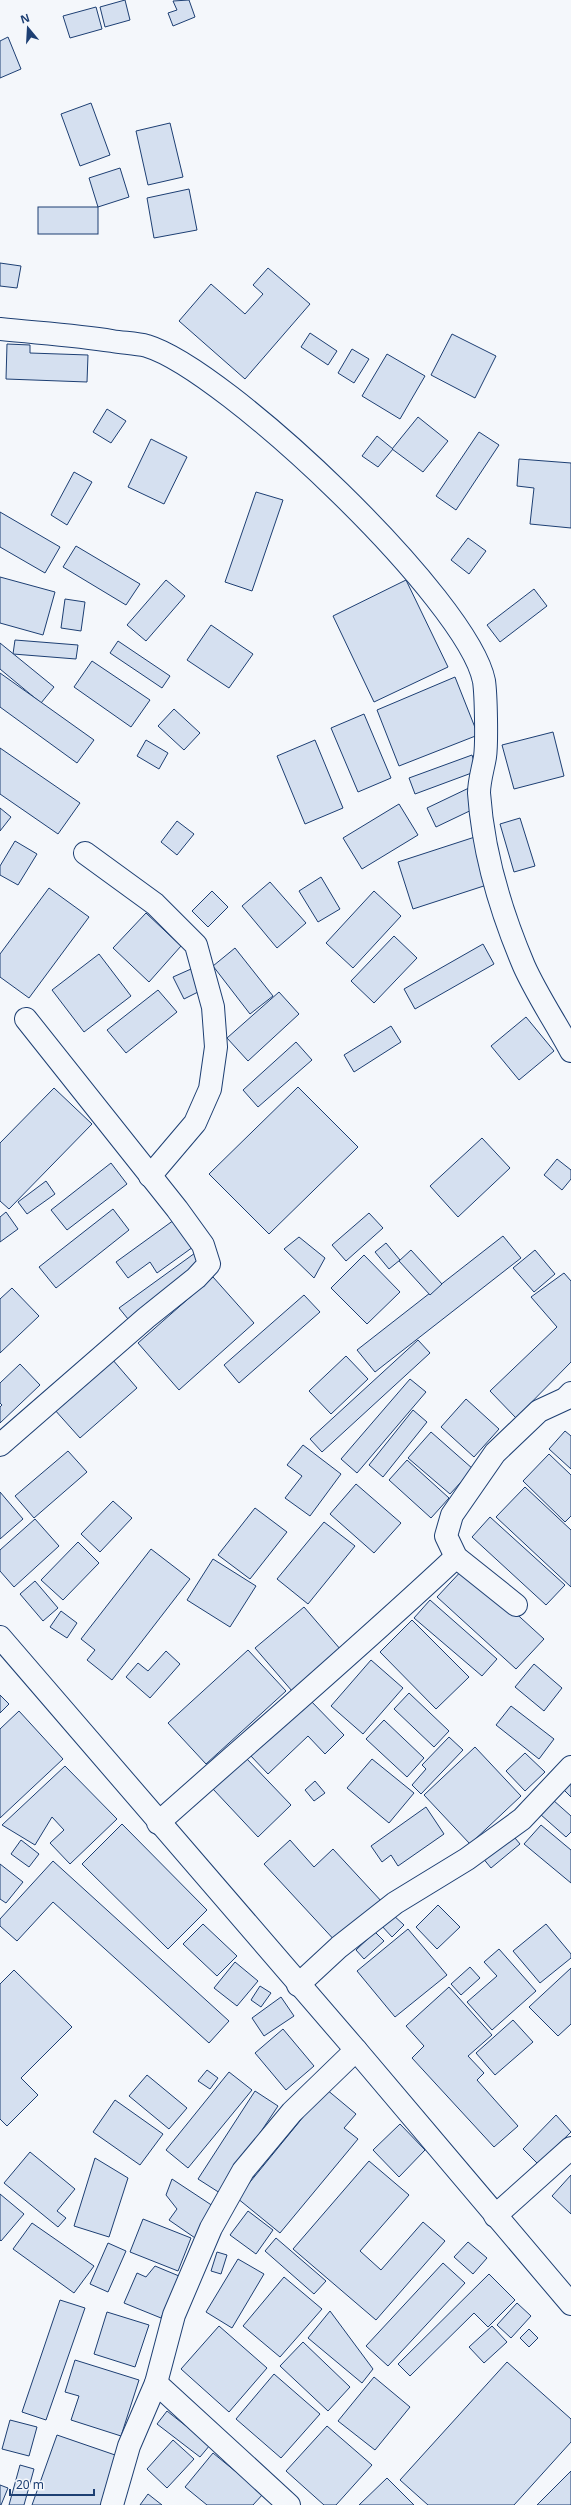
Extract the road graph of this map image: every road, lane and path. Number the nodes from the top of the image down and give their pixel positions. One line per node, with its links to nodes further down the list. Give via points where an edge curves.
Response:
1 (0, 329): 4 (street, via 61,333 148,346 198,372 287,443 370,521 424,582 467,642 484,680 485,754 479,789 491,864 502,906 525,967)
2 (85, 853): 5 (street, via 155,904 196,945 213,1007 216,1047 210,1089 195,1123)
3 (26, 1020): 5 (street)
4 (571, 1051)
5 (150, 1176): 7 (street, via 203,1245 209,1264 196,1278)
6 (569, 1398): 8 (street, via 539,1411 495,1453 452,1514 446,1536)
7 (0, 1445)
8 (456, 1557): 9 (street); 12 (street, via 311,1690 279,1715)
9 (516, 1605)
10 (0, 1637): 12 (street)
11 (571, 1767): 13 (street, via 522,1819 467,1859 395,1903 338,1947)
12 (158, 1823): 13 (street)
13 (298, 1985): 14 (street)
14 (356, 2050): 16 (street); 18 (street, via 292,2112 244,2171 211,2228 174,2315)
15 (571, 2148): 16 (street)
16 (495, 2216): 17 (street)
17 (571, 2304)
18 (156, 2383): 19 (street, via 128,2446); 20 (street)
19 (112, 2505)
20 (288, 2505)

